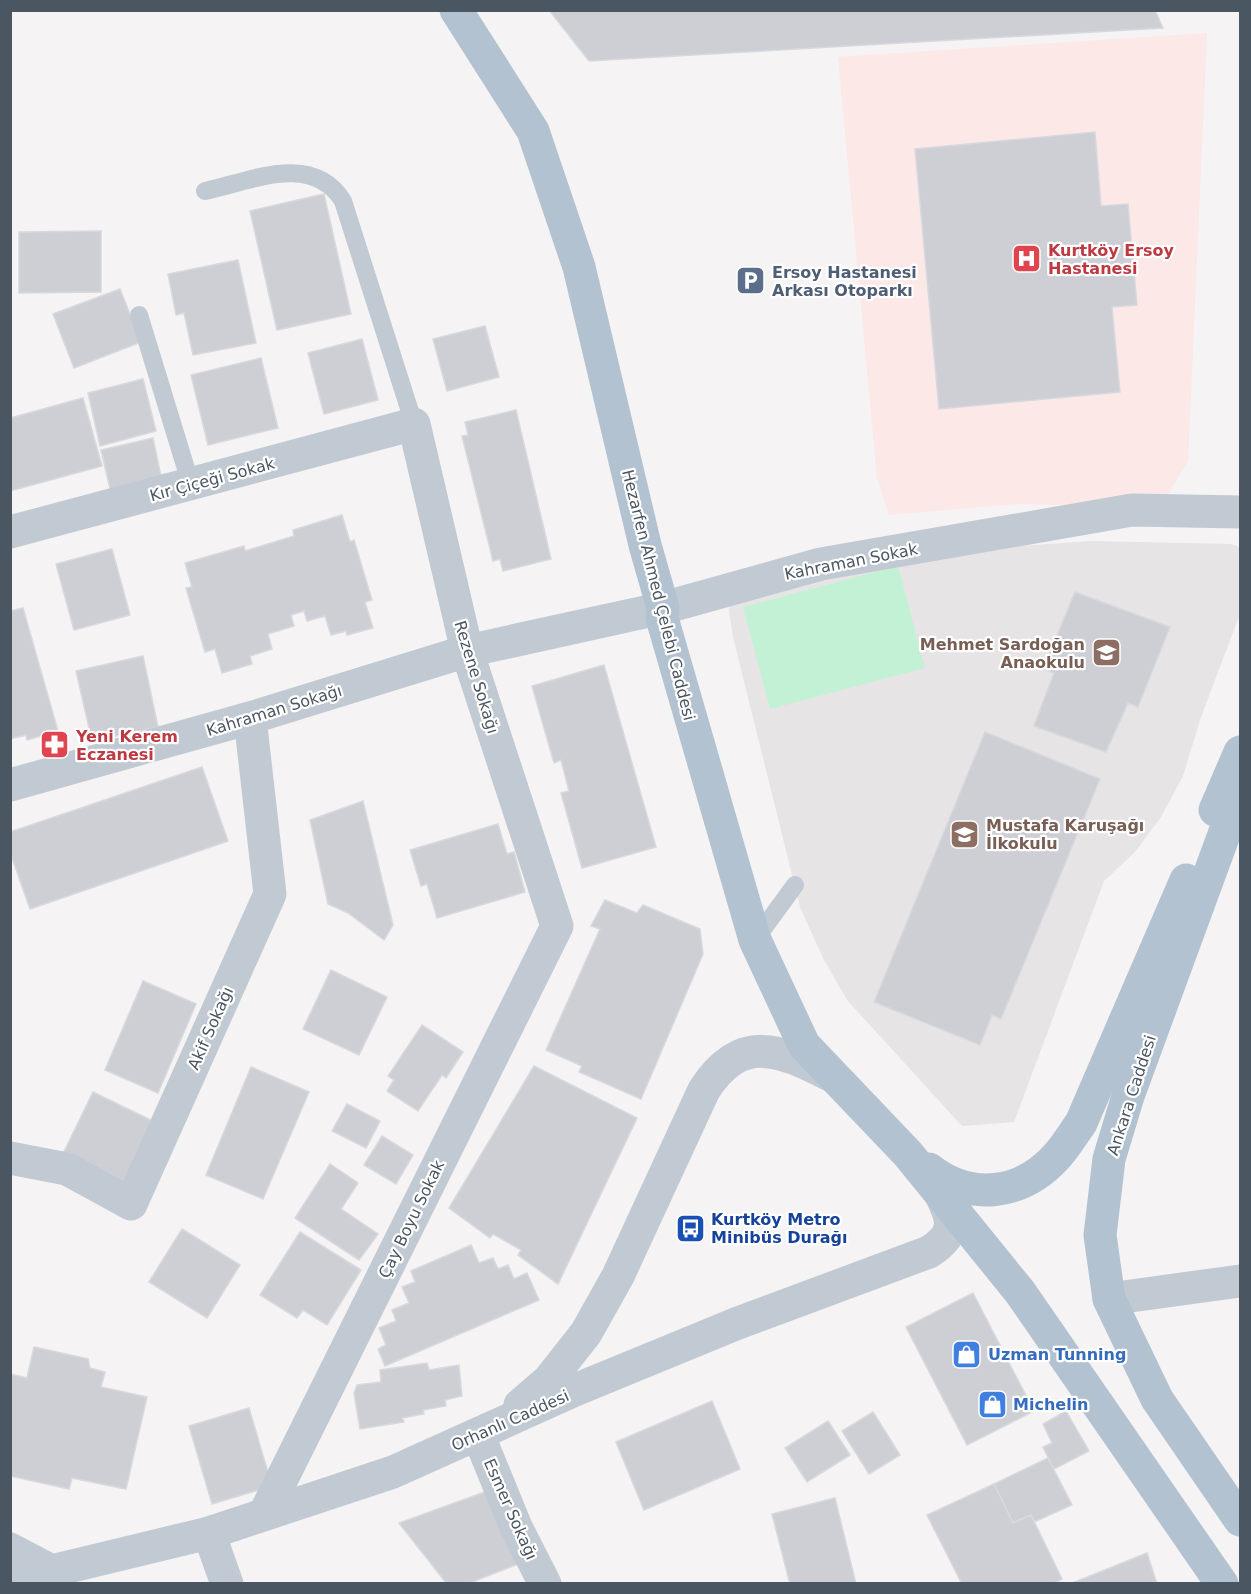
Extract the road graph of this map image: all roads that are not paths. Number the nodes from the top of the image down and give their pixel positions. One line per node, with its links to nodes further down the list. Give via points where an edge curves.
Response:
1 (456, 10): 8 (main road, Hezarfen Ahmed Çelebi Caddesi, via 533,131 579,267)
2 (205, 191): 4 (lane, via 300,172 316,176 336,190 343,201)
3 (138, 315): 5 (lane)
4 (414, 424): 5 (street, Kır Çiçeği Sokak); 9 (street, Rezene Sokağı)
5 (191, 485): 7 (street, Kır Çiçeği Sokak)
6 (1240, 512): 8 (street, Kahraman Sokak, via 1132,510 821,564)
7 (10, 532)
8 (663, 608): 9 (street, Kahraman Sokak); 16 (main road, Hezarfen Ahmed Çelebi Caddesi, via 665,629)
9 (467, 651): 10 (street, Kahraman Sokağı); 15 (street, Rezene Sokağı)
10 (250, 718): 12 (street, Kahraman Sokağı); 19 (street, Akif Sokağı, via 270,894 131,1204 67,1169)
11 (1240, 752): 18 (main road, via 1081,1122 1057,1156 1037,1174 988,1192 945,1181)
12 (10, 785)
13 (1240, 791): 22 (main road, Ankara Caddesi, via 1128,1096 1109,1159 1100,1235)
14 (795, 885): 16 (lane)
15 (557, 926): 24 (street, Çay Boyu Sokak)
16 (755, 940): 17 (main road, Hezarfen Ahmed Çelebi Caddesi, via 804,1045)
17 (830, 1075): 18 (main road, Hezarfen Ahmed Çelebi Caddesi); 23 (street, via 794,1057 762,1052 740,1054 718,1068 704,1089 618,1276 586,1333 549,1380)
18 (908, 1154): 20 (main road)
19 (10, 1158)
20 (939, 1191): 23 (street, Orhanlı Caddesi, via 951,1221 950,1234 929,1252 738,1323); 32 (main road, via 1020,1292)
21 (1240, 1281): 22 (street)
22 (1108, 1299): 25 (main road, Ankara Caddesi, via 1157,1399)
23 (486, 1431): 24 (street, Orhanlı Caddesi, via 393,1472); 31 (street, Esmer Sokağı, via 516,1527)
24 (265, 1513): 26 (street, Orhanlı Caddesi)
25 (1240, 1520)
26 (208, 1533): 28 (street, Orhanlı Caddesi); 30 (street)
27 (10, 1550): 28 (street)
28 (52, 1571): 29 (street, Orhanlı Caddesi)
29 (10, 1581)
30 (227, 1584)
31 (545, 1584)
32 (1222, 1584)

